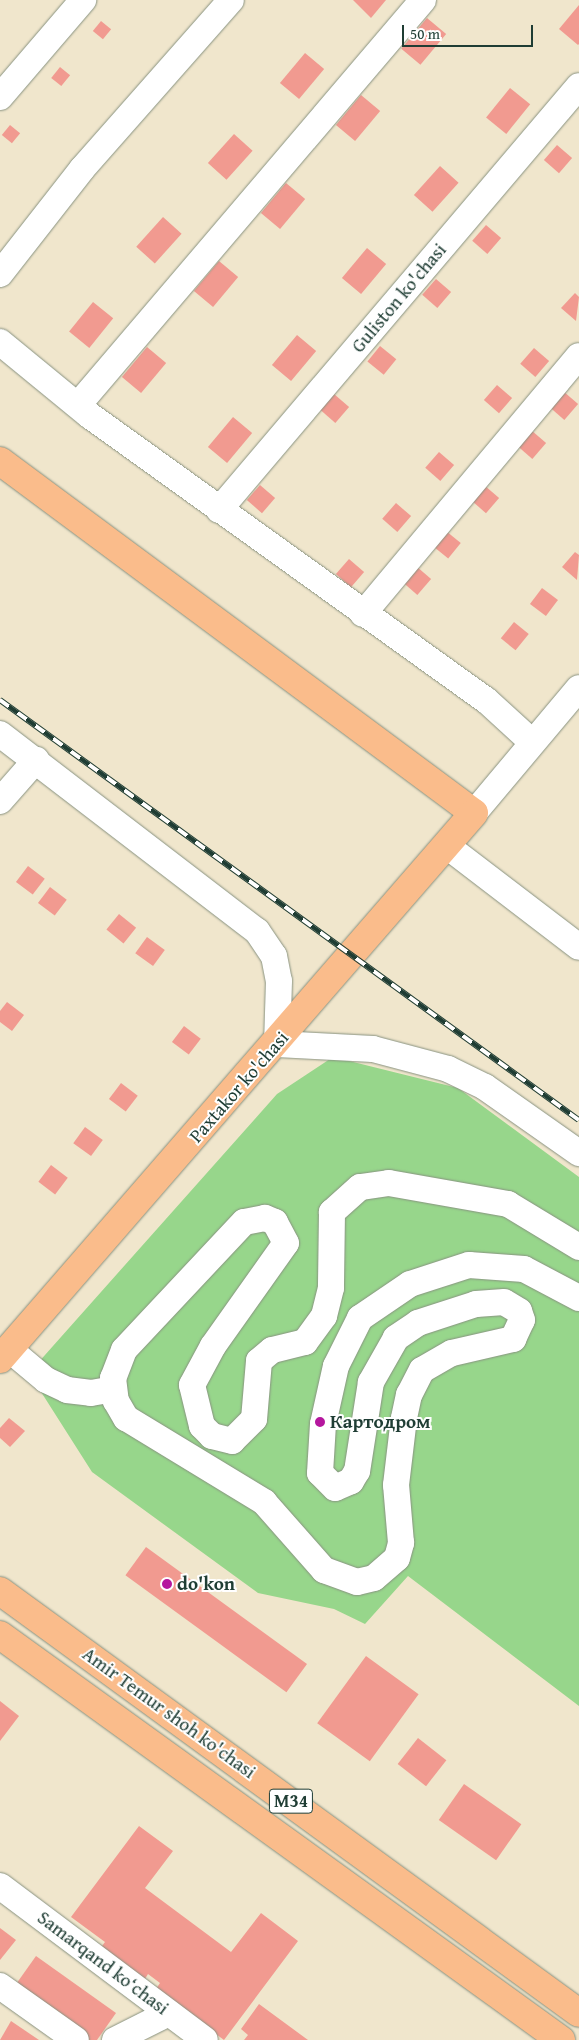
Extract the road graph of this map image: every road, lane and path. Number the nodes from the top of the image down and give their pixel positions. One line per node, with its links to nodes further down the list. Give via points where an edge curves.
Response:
1 (83, 0): 5 (street)
2 (231, 0): 6 (street, via 82,169)
3 (423, 0): 9 (street)
4 (579, 86): 11 (street, Guliston ko'chasi)
5 (0, 97)
6 (0, 274)
7 (0, 342): 9 (street)
8 (579, 356): 12 (street)
9 (78, 405): 11 (street)
10 (0, 461): 18 (main road)
11 (219, 510): 12 (street)
12 (363, 614): 15 (street, via 486,700)
13 (579, 688): 15 (street)
14 (0, 734): 16 (street)
15 (532, 742): 18 (street)
16 (36, 760): 17 (street); 21 (street, via 257,931 274,956 279,981)
17 (0, 801)
18 (474, 813): 19 (main road, Paxtakor ko'chasi)
19 (446, 846): 20 (street); 21 (main road, Paxtakor ko'chasi)
20 (579, 947)
21 (277, 1044): 22 (street, via 372,1049 448,1069 485,1087); 25 (main road, Paxtakor ko'chasi)
22 (579, 1153)
23 (579, 1247): 26 (street, via 518,1207 376,1182 346,1195 332,1212 330,1301 305,1342 272,1350 260,1361 254,1420 241,1437 232,1441 212,1436 196,1413 192,1385 213,1346 284,1250 286,1235 265,1218 244,1222 134,1337 116,1365)
24 (579, 1298): 26 (street, via 524,1269 469,1265 410,1284 360,1318 336,1366 323,1424 320,1473 335,1488 351,1481 357,1471 371,1382 396,1338 426,1320 484,1303 513,1306 522,1320 512,1339 452,1353 422,1370 409,1395 404,1418 396,1485 400,1543 397,1558 374,1578 358,1582 324,1570 246,1487 126,1418)
25 (5, 1354): 26 (street, via 62,1388 91,1393)
26 (113, 1389)
27 (0, 1591): 29 (main road, Amir Temur shoh ko'chasi / M34)
28 (0, 1635): 31 (main road, Amir Temur shoh ko'chasi / M34)
29 (379, 1864): 31 (main road); 34 (main road, Amir Temur shoh ko'chasi / M34)
30 (0, 1886): 33 (street, Samarqand ko‘chasi)
31 (359, 1894): 38 (main road, Amir Temur shoh ko'chasi / M34)
32 (3, 1994): 35 (street)
33 (169, 2013): 36 (street); 37 (street, Samarqand ko‘chasi)
34 (579, 2013)
35 (76, 2040)
36 (115, 2040)
37 (205, 2040)
38 (561, 2040)

